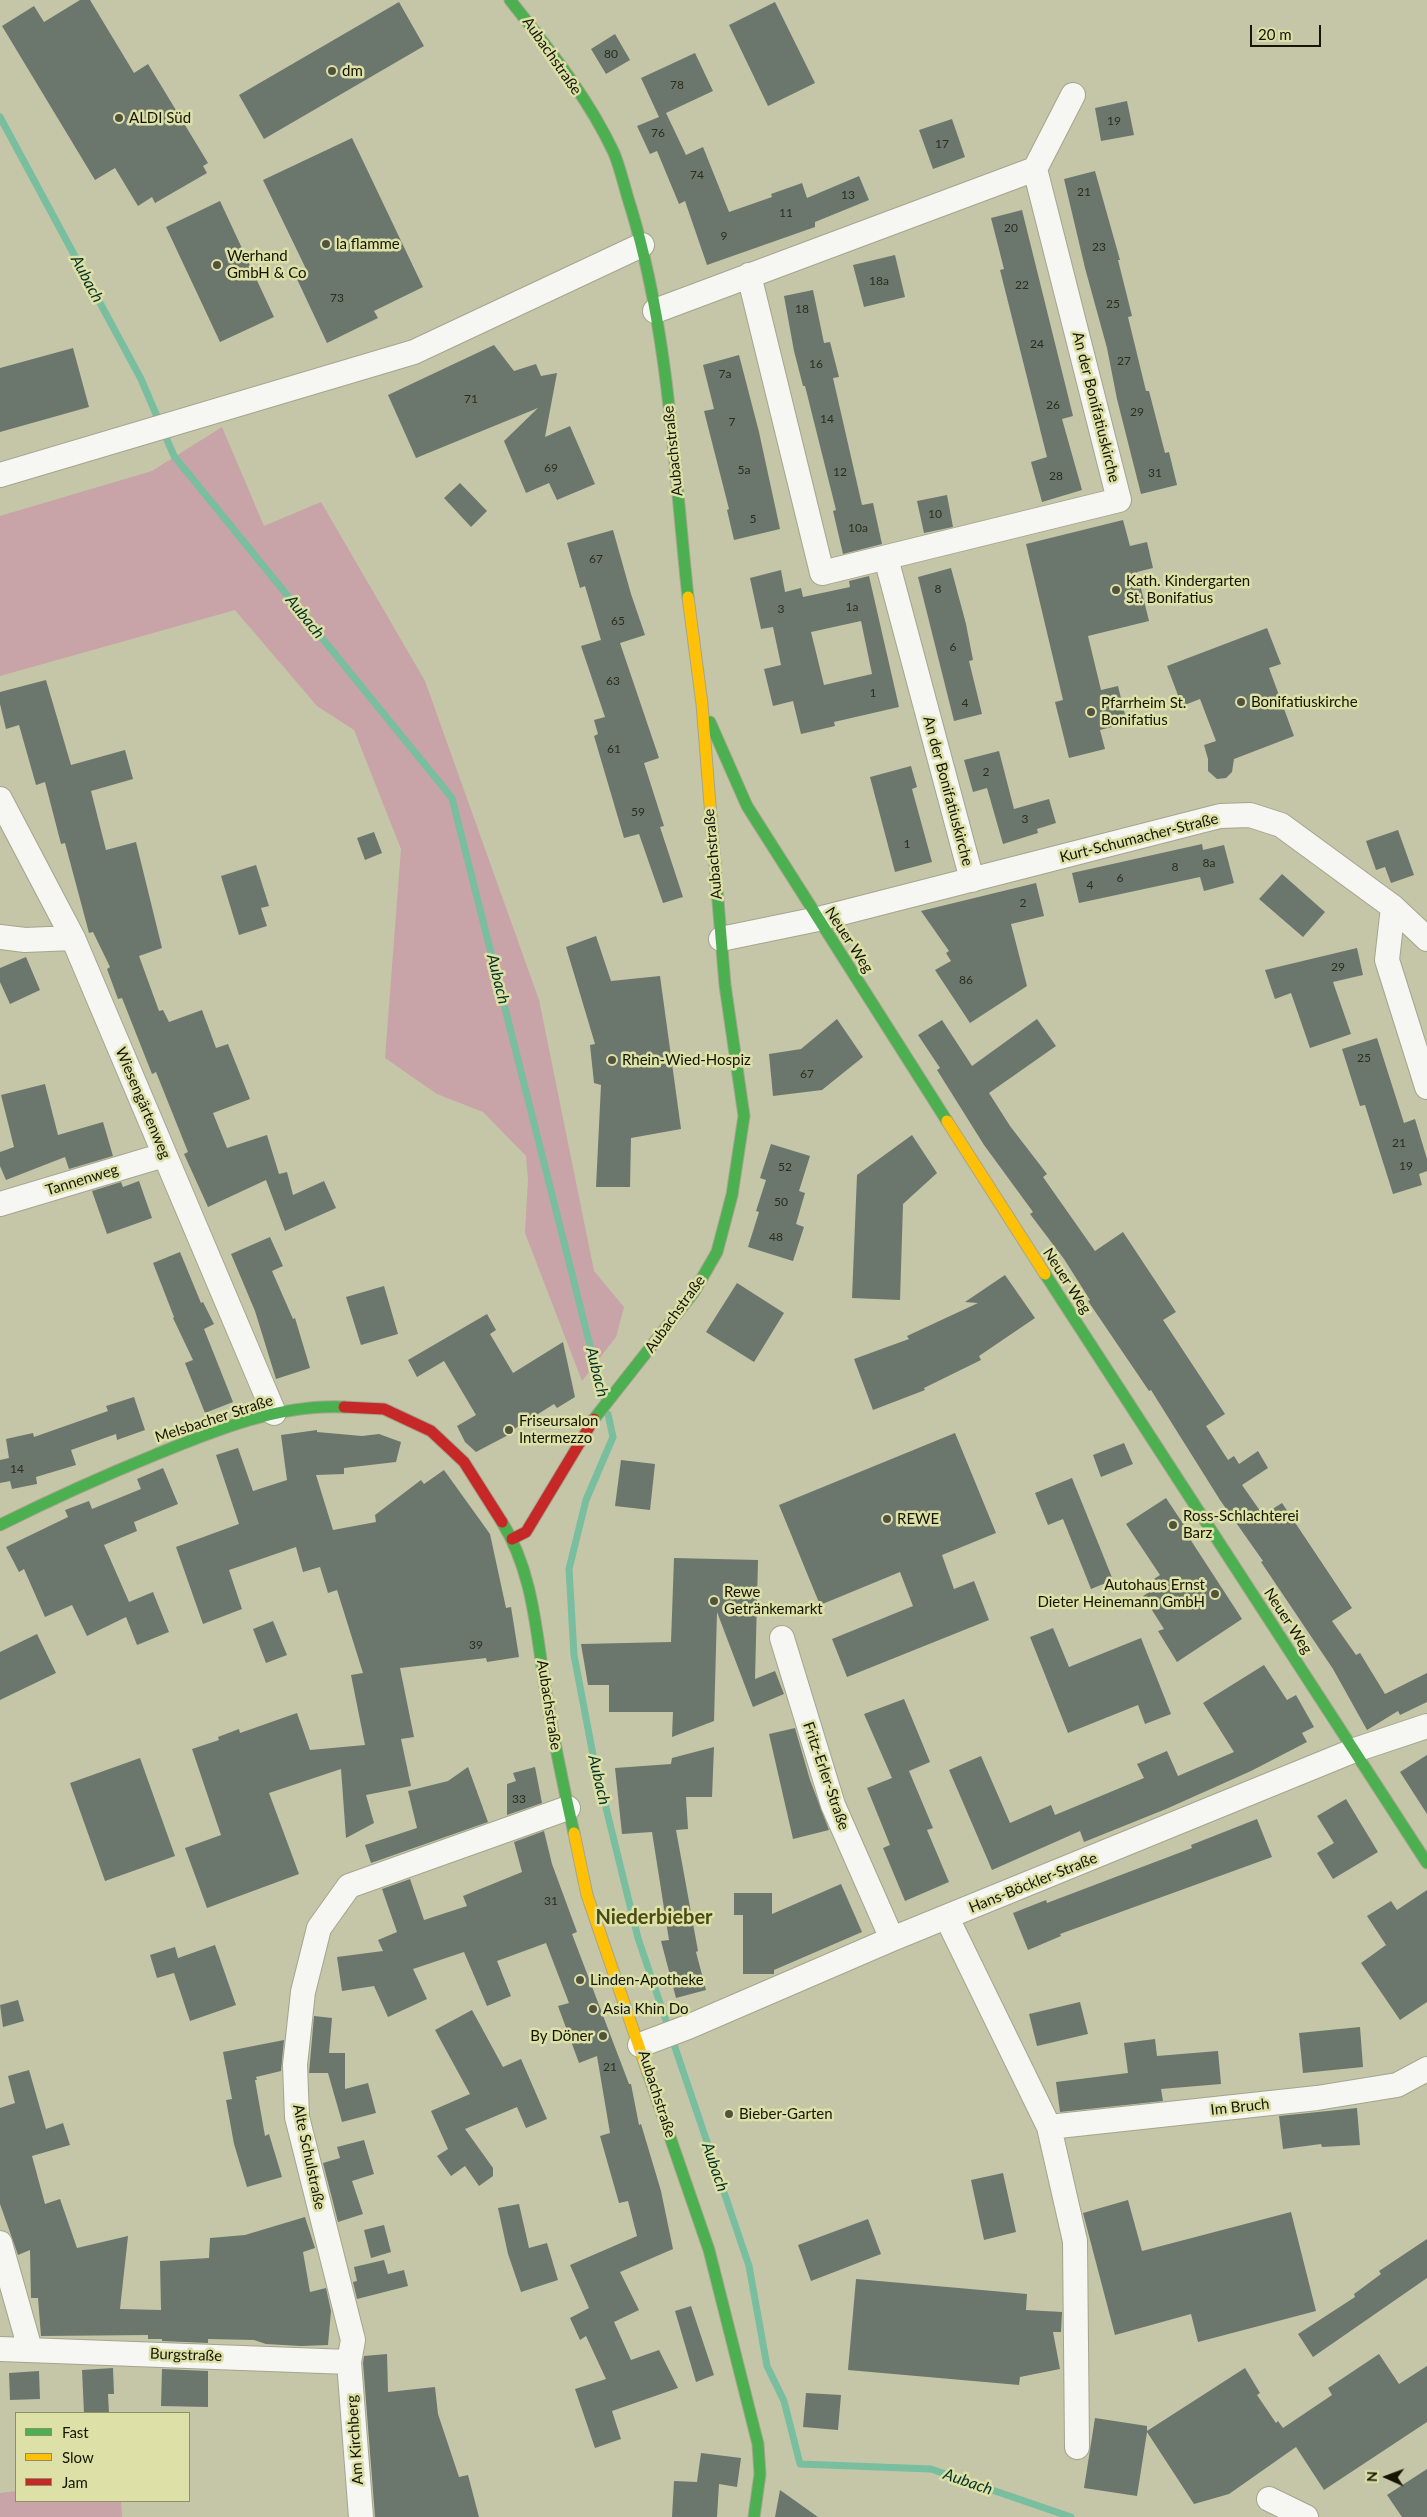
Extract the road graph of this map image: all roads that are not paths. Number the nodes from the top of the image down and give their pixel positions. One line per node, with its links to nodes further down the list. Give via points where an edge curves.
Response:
1 (510, 0): 4 (street, Aubachstraße, via 522,11 568,74 614,154)
2 (1073, 95): 3 (street)
3 (1034, 168): 5 (street); 8 (street, An der Bonifatiuskirche, via 1119,500)
4 (642, 244): 6 (street, Aubachstraße); 7 (street, via 414,352)
5 (750, 275): 6 (street); 8 (street, An der Bonifatiuskirche, via 822,573)
6 (656, 311): 9 (street, Aubachstraße)
7 (0, 475)
8 (886, 558): 11 (street, An der Bonifatiuskirche)
9 (702, 704): 13 (street, Neuer Weg, via 747,806); 16 (street, Aubachstraße)
10 (0, 799): 15 (street, Wiesengärtenweg)
11 (972, 880): 12 (street, Kurt-Schumacher-Straße, via 1220,816 1250,815 1281,825); 13 (street, Kurt-Schumacher-Straße)
12 (1393, 907): 17 (street, Kurt-Schumacher-Straße); 18 (street, via 1387,960)
13 (818, 919): 16 (street); 26 (street, Neuer Weg)
14 (0, 936): 15 (street, via 25,940)
15 (73, 938): 19 (street, Wiesengärtenweg)
16 (721, 939): 23 (street, Aubachstraße, via 744,1116 732,1195 717,1252 694,1292 593,1421 526,1532)
17 (1427, 939)
18 (1427, 1087)
19 (164, 1155): 20 (street, Tannenweg); 21 (street, Wiesengärtenweg)
20 (0, 1204)
21 (274, 1413): 22 (street, Melsbacher Straße, via 204,1435 130,1464); 23 (street, Melsbacher Straße, via 324,1406 384,1409 431,1431 464,1462)
22 (0, 1525)
23 (512, 1539): 27 (street, Aubachstraße, via 538,1630)
24 (782, 1638): 30 (street, Fritz-Erler-Straße, via 833,1805)
25 (1427, 1726): 26 (street, Hans-Böckler-Straße)
26 (1354, 1750): 28 (street, Neuer Weg); 29 (street, Hans-Böckler-Straße)
27 (568, 1808): 31 (street, Aubachstraße, via 587,1895); 37 (street, Alte Schulstraße, via 349,1886 319,1928 303,1992 294,2065 297,2116)
28 (1427, 1862)
29 (947, 1918): 30 (street, Hans-Böckler-Straße); 33 (street)
30 (892, 1939): 31 (street, Hans-Böckler-Straße)
31 (651, 2041): 41 (street, Aubachstraße, via 758,2444 760,2474)
32 (1427, 2069): 33 (street, Im Bruch, via 1397,2085 1316,2098)
33 (1049, 2127): 38 (street, via 1075,2241)
34 (0, 2243): 35 (street)
35 (30, 2348): 36 (street, Burgstraße); 37 (street, Burgstraße)
36 (0, 2349)
37 (351, 2351): 40 (street, Am Kirchberg)
38 (1077, 2447)
39 (1269, 2500): 42 (street)
40 (361, 2517)
41 (754, 2517)
42 (1306, 2517)

